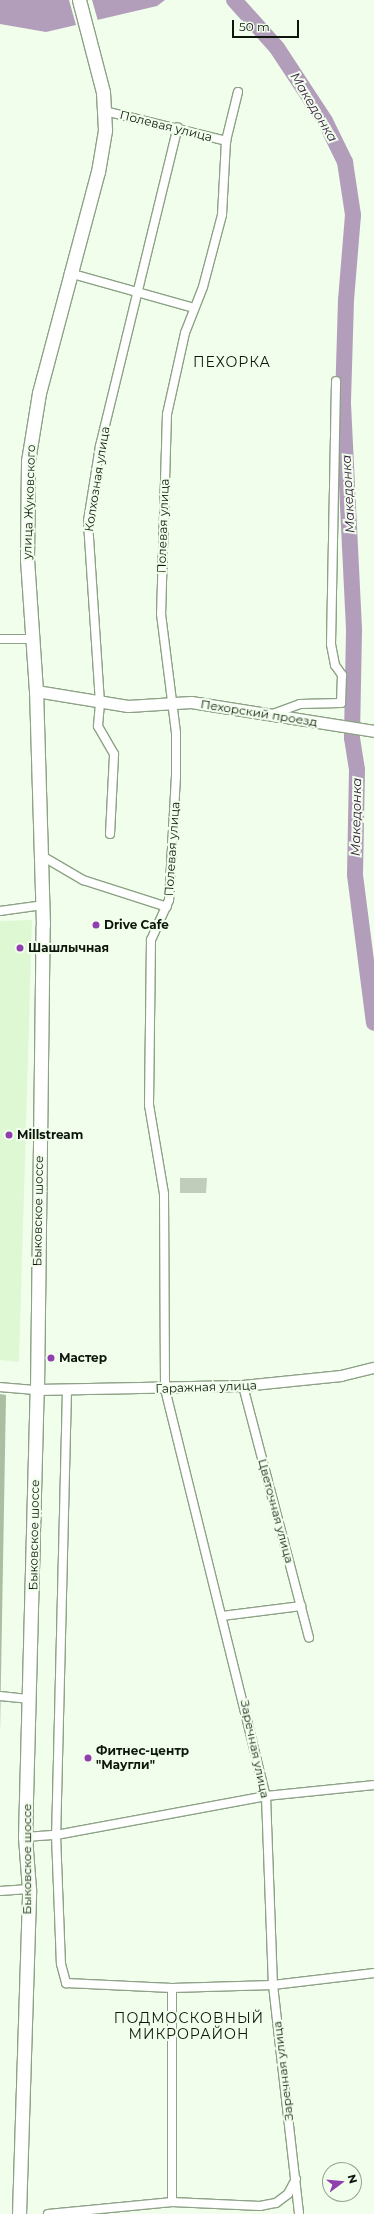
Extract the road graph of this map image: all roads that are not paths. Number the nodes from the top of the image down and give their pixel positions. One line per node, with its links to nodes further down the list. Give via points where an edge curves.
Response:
1 (79, 0): 3 (main road, улица Жуковского, via 90,37)
2 (238, 92): 5 (street)
3 (105, 111): 4 (street, Полевая улица); 6 (main road, улица Жуковского, via 98,172)
4 (178, 127): 5 (street, Полевая улица); 7 (street, Колхозная улица)
5 (226, 141): 8 (street, Полевая улица, via 222,215 204,287)
6 (69, 273): 7 (street); 11 (main road, улица Жуковского, via 39,393 28,461 27,559)
7 (138, 291): 8 (street); 14 (street, Колхозная улица, via 100,446 88,521)
8 (194, 308): 13 (street, Полевая улица, via 171,390 164,462 161,614)
9 (336, 381): 15 (street, via 331,644 335,665 342,675 341,703 300,704)
10 (0, 639): 11 (street)
11 (32, 639): 12 (main road, улица Жуковского)
12 (36, 691): 14 (main road); 18 (main road, улица Жуковского)
13 (172, 701): 14 (main road, via 145,707); 15 (main road, Пехорский проезд); 20 (street, Полевая улица, via 176,776 174,860)
14 (100, 703): 17 (street, Колхозная улица, via 100,733 114,754)
15 (270, 715): 16 (main road, Пехорский проезд)
16 (374, 731)
17 (110, 834)
18 (42, 856): 19 (main road, Быковское шоссе); 20 (street, Полевая улица, via 83,880)
19 (43, 905): 21 (street); 26 (main road, Быковское шоссе)
20 (167, 907): 25 (street, Заречная улица, via 151,940 149,1104 164,1194)
21 (0, 911)
22 (374, 1368): 23 (street, Гаражная улица, via 341,1376)
23 (243, 1386): 25 (street, Гаражная улица); 28 (street, Цветочная улица)
24 (0, 1387): 26 (street)
25 (165, 1389): 27 (street, Гаражная улица); 29 (street, Заречная улица)
26 (37, 1390): 27 (street, Гаражная улица); 32 (main road, Быковское шоссе)
27 (67, 1390): 35 (street)
28 (301, 1606): 29 (street); 30 (street, Цветочная улица)
29 (222, 1616): 34 (street, Заречная улица)
30 (310, 1637)
31 (0, 1696): 32 (street)
32 (30, 1699): 36 (main road, Быковское шоссе)
33 (374, 1785): 34 (street)
34 (266, 1796): 35 (street); 40 (street, Заречная улица)
35 (56, 1835): 36 (street); 41 (street, via 61,1964 66,1983)
36 (25, 1837): 37 (main road, Быковское шоссе)
37 (28, 1889): 38 (street); 44 (main road, Быковское шоссе)
38 (0, 1891)
39 (374, 1973): 40 (street)
40 (273, 1985): 41 (street); 42 (street, Заречная улица)
41 (172, 1988): 43 (street)
42 (296, 2178): 43 (street, via 288,2194 271,2204); 46 (street, Заречная улица)
43 (172, 2202): 45 (street)
44 (19, 2214)
45 (48, 2214)
46 (299, 2214)

